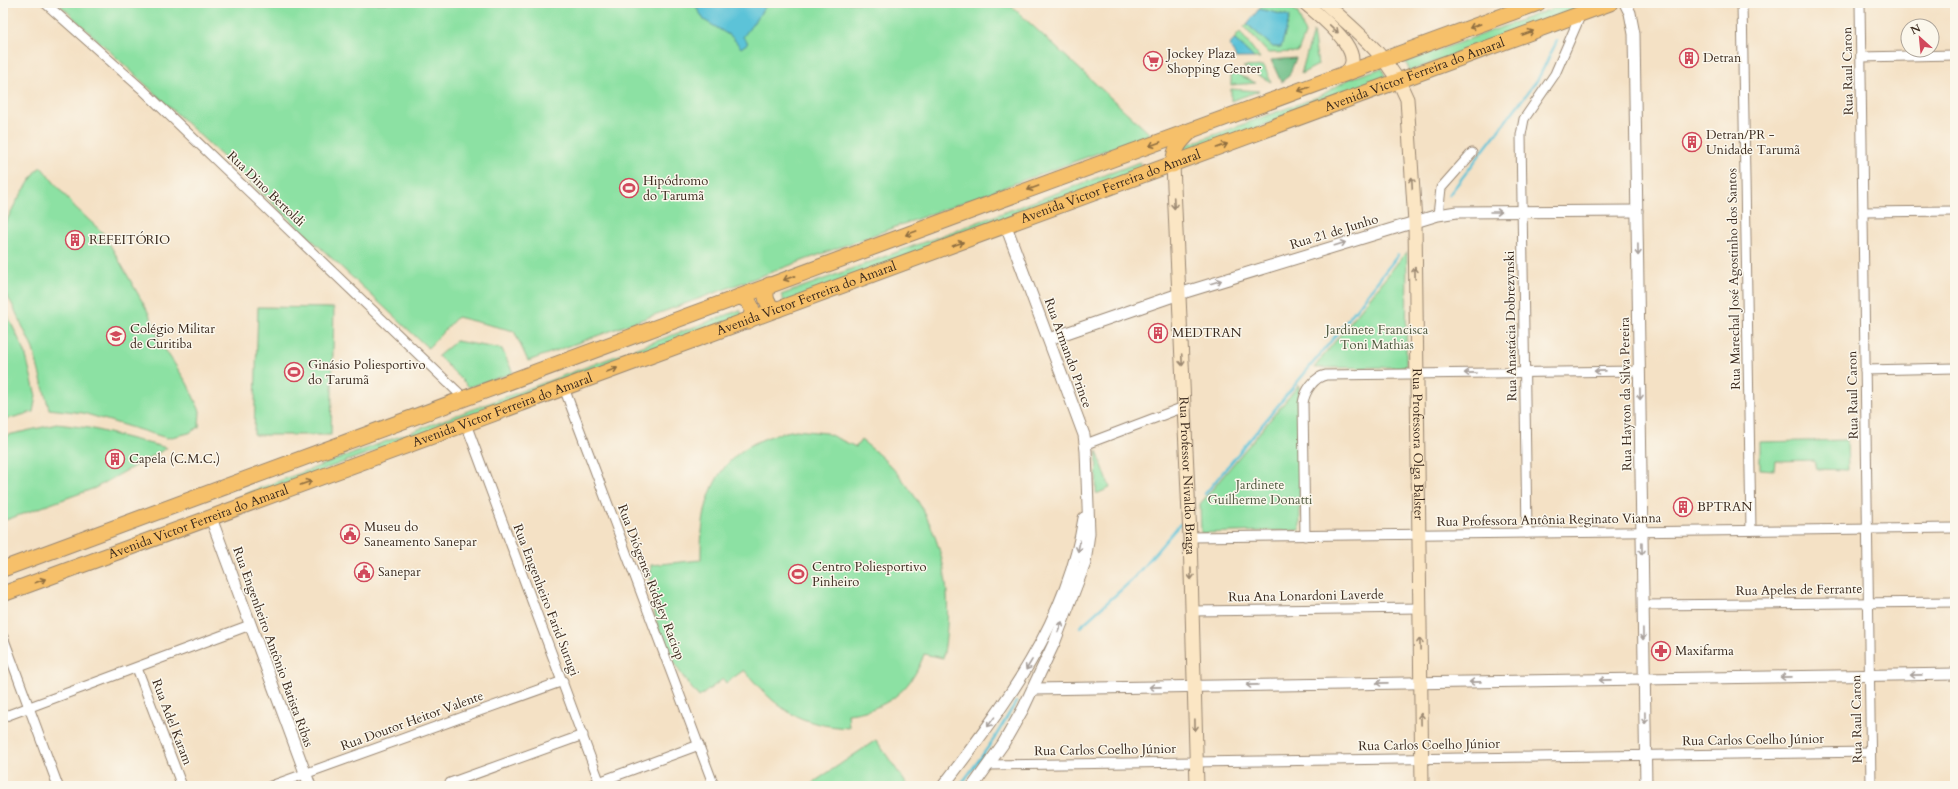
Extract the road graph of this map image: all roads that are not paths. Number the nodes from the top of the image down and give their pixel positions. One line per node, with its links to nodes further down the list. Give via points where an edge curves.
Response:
1 (45, 3): 37 (street, Rua Dino Bertoldi, via 143,90)
2 (1305, 3): 13 (main road, one-way to 13, via 1349,46 1351,62)
3 (1325, 3): 12 (main road, Rua Professora Olga Balster)
4 (1538, 3): 12 (highway, Avenida Victor Ferreira do Amaral, one-way to 12)
5 (1610, 3): 9 (highway, Avenida Victor Ferreira do Amaral)
6 (1625, 3): 18 (street, Rua Hayton da Silva Pereira, via 1630,13 1634,34)
7 (1742, 3): 47 (street, Rua Marechal José Agostinho dos Santos)
8 (1860, 3): 11 (street, Rua Raul Caron)
9 (1581, 14): 14 (highway, Avenida Victor Ferreira do Amaral, one-way to 9); 20 (street, Rua Anastácia Dobrezynski, via 1555,74 1524,119 1521,134)
10 (1955, 55): 11 (street)
11 (1861, 57): 21 (street, Rua Raul Caron)
12 (1384, 59): 13 (highway, Avenida Victor Ferreira do Amaral); 14 (main road, Rua Professora Olga Balster)
13 (1341, 75): 15 (highway, Avenida Victor Ferreira do Amaral, one-way to 15)
14 (1399, 81): 17 (highway, Avenida Victor Ferreira do Amaral, one-way to 14); 23 (main road, Rua Professora Olga Balster, one-way to 14, via 1407,99)
15 (1192, 130): 17 (highway, via 1178,144); 25 (highway, Avenida Victor Ferreira do Amaral, one-way to 25)
16 (1472, 153): 22 (street, via 1441,188)
17 (1172, 164): 24 (highway, Avenida Victor Ferreira do Amaral); 26 (main road, Rua Professor Nivaldo Braga, one-way to 26)
18 (1637, 211): 20 (street, Rua 21 de Junho); 33 (street, Rua Hayton da Silva Pereira, one-way to 33)
19 (1955, 211): 21 (street)
20 (1522, 212): 22 (street, Rua 21 de Junho, one-way to 20, via 1457,212); 34 (street, Rua Anastácia Dobrezynski)
21 (1863, 212): 32 (street, Rua Raul Caron)
22 (1438, 215): 23 (street, Rua 21 de Junho)
23 (1415, 222): 26 (street, Rua 21 de Junho, one-way to 23); 35 (main road, Rua Professora Olga Balster, one-way to 23)
24 (1006, 226): 28 (highway, Avenida Victor Ferreira do Amaral, one-way to 24); 30 (street, Rua Armando Prince)
25 (769, 286): 27 (highway, Avenida Victor Ferreira do Amaral); 28 (highway, via 766,293 767,301)
26 (1179, 294): 30 (street, Rua 21 de Junho); 38 (main road, Rua Professor Nivaldo Braga, one-way to 38)
27 (739, 297): 29 (highway, via 747,300 752,307); 37 (highway, Avenida Victor Ferreira do Amaral)
28 (778, 309): 29 (highway, Avenida Victor Ferreira do Amaral)
29 (748, 320): 36 (highway, Avenida Victor Ferreira do Amaral, one-way to 29)
30 (1049, 339): 40 (street, Rua Armando Prince)
31 (1955, 368): 32 (street)
32 (1865, 370): 46 (street, Rua Raul Caron)
33 (1639, 371): 34 (street, one-way to 34); 48 (street, Rua Hayton da Silva Pereira, one-way to 48)
34 (1524, 372): 35 (street, one-way to 35); 49 (street, Rua Anastácia Dobrezynski)
35 (1417, 374): 51 (main road, Rua Professora Olga Balster); 52 (street, via 1326,375 1316,380 1303,399)
36 (564, 388): 39 (highway, Avenida Victor Ferreira do Amaral); 75 (street, Rua Diógenes Ridgley Raciop)
37 (464, 398): 42 (highway, Avenida Victor Ferreira do Amaral)
38 (1184, 407): 40 (street); 53 (main road, Rua Professor Nivaldo Braga)
39 (466, 424): 43 (highway, Avenida Victor Ferreira do Amaral, one-way to 39); 68 (street, Rua Engenheiro Farid Surugi)
40 (1086, 444): 41 (street, Rua Armando Prince)
41 (1087, 493): 71 (street, Rua Armando Prince, one-way to 41, via 1085,563 1089,533); 90 (street, Rua Armando Prince, one-way to 90, via 1081,536 1073,567 1034,658 1014,690)
42 (162, 510): 44 (highway, Avenida Victor Ferreira do Amaral); 50 (highway, via 158,524)
43 (211, 518): 50 (highway, Avenida Victor Ferreira do Amaral); 62 (street, Rua Engenheiro Antônio Batista Ribas)
44 (128, 523): 54 (highway, via 134,525 139,533); 55 (highway, Avenida Victor Ferreira do Amaral)
45 (1955, 528): 46 (street, Rua Professora Antônia Reginato Vianna)
46 (1867, 529): 47 (street, Rua Professora Antônia Reginato Vianna); 58 (street, Rua Raul Caron)
47 (1751, 530): 48 (street, Rua Professora Antônia Reginato Vianna)
48 (1642, 532): 49 (street, Rua Professora Antônia Reginato Vianna); 59 (street, Rua Hayton da Silva Pereira, one-way to 59)
49 (1527, 533): 51 (street, Rua Professora Antônia Reginato Vianna)
50 (168, 534): 54 (highway, Avenida Victor Ferreira do Amaral)
51 (1419, 534): 52 (street, Rua Professora Antônia Reginato Vianna); 60 (main road, Rua Professora Olga Balster)
52 (1305, 536): 53 (street, Rua Professora Antônia Reginato Vianna)
53 (1190, 537): 61 (main road, Rua Professor Nivaldo Braga, one-way to 61)
54 (136, 545): 56 (highway, Avenida Victor Ferreira do Amaral, one-way to 54)
55 (3, 569)
56 (3, 594)
57 (1955, 602): 58 (street, Rua Apeles de Ferrante)
58 (1868, 603): 59 (street, Rua Apeles de Ferrante); 66 (street, Rua Raul Caron)
59 (1643, 605): 67 (street, Rua Hayton da Silva Pereira, one-way to 67)
60 (1420, 608): 61 (street, Rua Ana Lonardoni Laverde); 69 (main road, Rua Professora Olga Balster, one-way to 60)
61 (1192, 611): 70 (main road, Rua Professor Nivaldo Braga)
62 (250, 625): 64 (street); 81 (street, Rua Engenheiro Antônio Batista Ribas)
63 (3, 636): 72 (street)
64 (137, 668): 72 (street); 85 (street, Rua Adel Karam)
65 (1955, 674): 66 (street, one-way to 66)
66 (1869, 675): 67 (street, one-way to 67); 76 (street, Rua Raul Caron)
67 (1644, 679): 69 (street, one-way to 69); 77 (street, Rua Hayton da Silva Pereira, one-way to 77)
68 (563, 681): 74 (street, Rua Engenheiro Farid Surugi); 81 (street, Rua Doutor Heitor Valente)
69 (1421, 683): 70 (street, one-way to 70); 78 (main road, Rua Professora Olga Balster, one-way to 69)
70 (1194, 686): 71 (street, one-way to 71); 79 (main road, Rua Professor Nivaldo Braga, one-way to 79)
71 (1034, 689): 80 (street, Rua Armando Prince)
72 (29, 708): 73 (street); 84 (street)
73 (3, 717)
74 (582, 735): 82 (street); 83 (street, Rua Engenheiro Farid Surugi)
75 (699, 745): 83 (street); 89 (street, Rua Diógenes Ridgley Raciop)
76 (1870, 752): 77 (street, Rua Carlos Coelho Júnior); 95 (street, Rua Raul Caron)
77 (1645, 755): 78 (street, Rua Carlos Coelho Júnior); 94 (street, Rua Hayton da Silva Pereira)
78 (1422, 758): 79 (street, Rua Carlos Coelho Júnior); 93 (main road, Rua Professora Olga Balster)
79 (1196, 761): 80 (street, Rua Carlos Coelho Júnior); 92 (main road, Rua Professor Nivaldo Braga)
80 (988, 765): 91 (street, Rua Armando Prince)
81 (305, 773): 86 (street, Rua Doutor Heitor Valente); 87 (street, Rua Engenheiro Antônio Batista Ribas)
82 (450, 783)
83 (600, 784): 88 (street)
84 (58, 786)
85 (182, 786)
86 (271, 786)
87 (310, 786)
88 (588, 786)
89 (714, 786)
90 (943, 786)
91 (973, 786)
92 (1196, 786)
93 (1422, 786)
94 (1646, 786)
95 (1871, 786)

